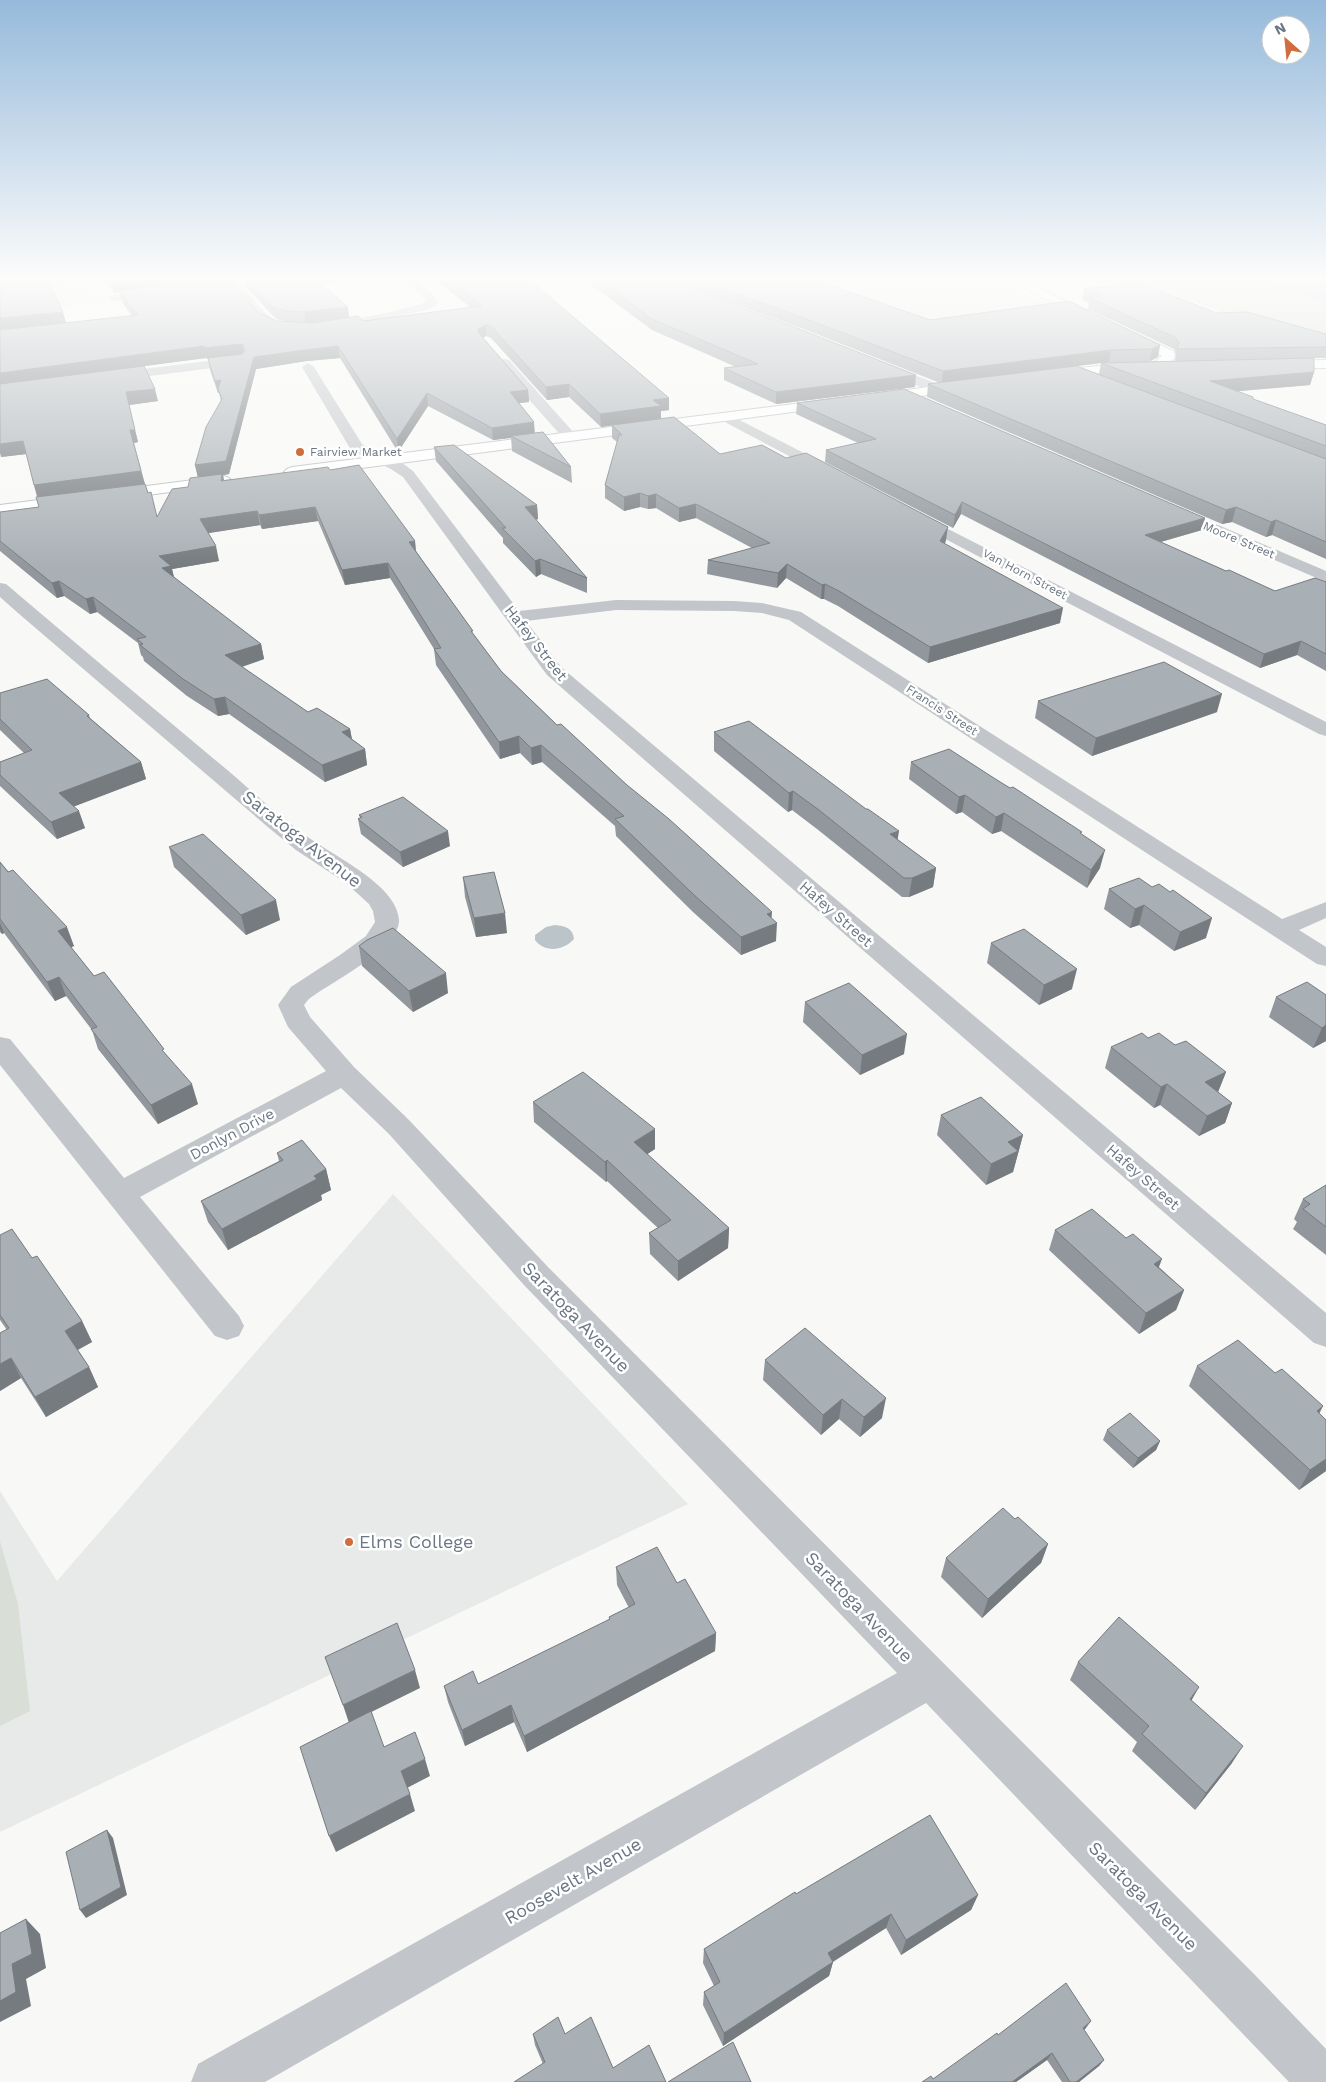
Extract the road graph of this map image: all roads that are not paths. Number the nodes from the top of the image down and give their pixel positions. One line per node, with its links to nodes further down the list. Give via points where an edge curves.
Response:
1 (135, 374): 9 (street)
2 (312, 374): 20 (street, Hafey Street, via 356,447)
3 (514, 374): 19 (street)
4 (905, 374): 13 (street)
5 (923, 374): 12 (street)
6 (1059, 374): 8 (main road)
7 (1081, 374): 10 (street)
8 (1039, 377)
9 (96, 379)
10 (1101, 382)
11 (978, 384): 12 (main road)
12 (961, 386): 13 (main road)
13 (938, 390): 14 (main road)
14 (905, 394): 15 (main road); 17 (street)
15 (866, 399)
16 (846, 401): 18 (main road)
17 (932, 406)
18 (726, 417): 19 (main road); 23 (street)
19 (570, 437): 20 (main road)
20 (384, 460): 21 (main road); 29 (street, Hafey Street, via 408,474)
21 (278, 474)
22 (240, 479): 26 (main road)
23 (848, 481)
24 (1157, 504): 27 (street, Moore Street)
25 (897, 507): 30 (street, Van Horn Street)
26 (0, 510)
27 (1326, 577)
28 (0, 588): 35 (street, Saratoga Avenue, via 305,845 358,879 378,900 387,923 379,937 360,954 299,994 291,1005 298,1021)
29 (515, 617): 32 (street, Francis Street, via 616,605 734,606 762,608 795,616); 38 (street, Hafey Street, via 554,671 580,695)
30 (1326, 730)
31 (1326, 909): 32 (street)
32 (1282, 928): 33 (street, Francis Street)
33 (1326, 958)
34 (0, 1046): 36 (street)
35 (344, 1074): 36 (street, Donlyn Drive); 39 (street, Saratoga Avenue, via 399,1127 543,1284)
36 (120, 1194): 37 (street)
37 (227, 1326)
38 (1326, 1332)
39 (929, 1678): 40 (street, Roosevelt Avenue); 41 (street, Saratoga Avenue, via 1238,1992)
40 (216, 2082)
41 (1322, 2082)

